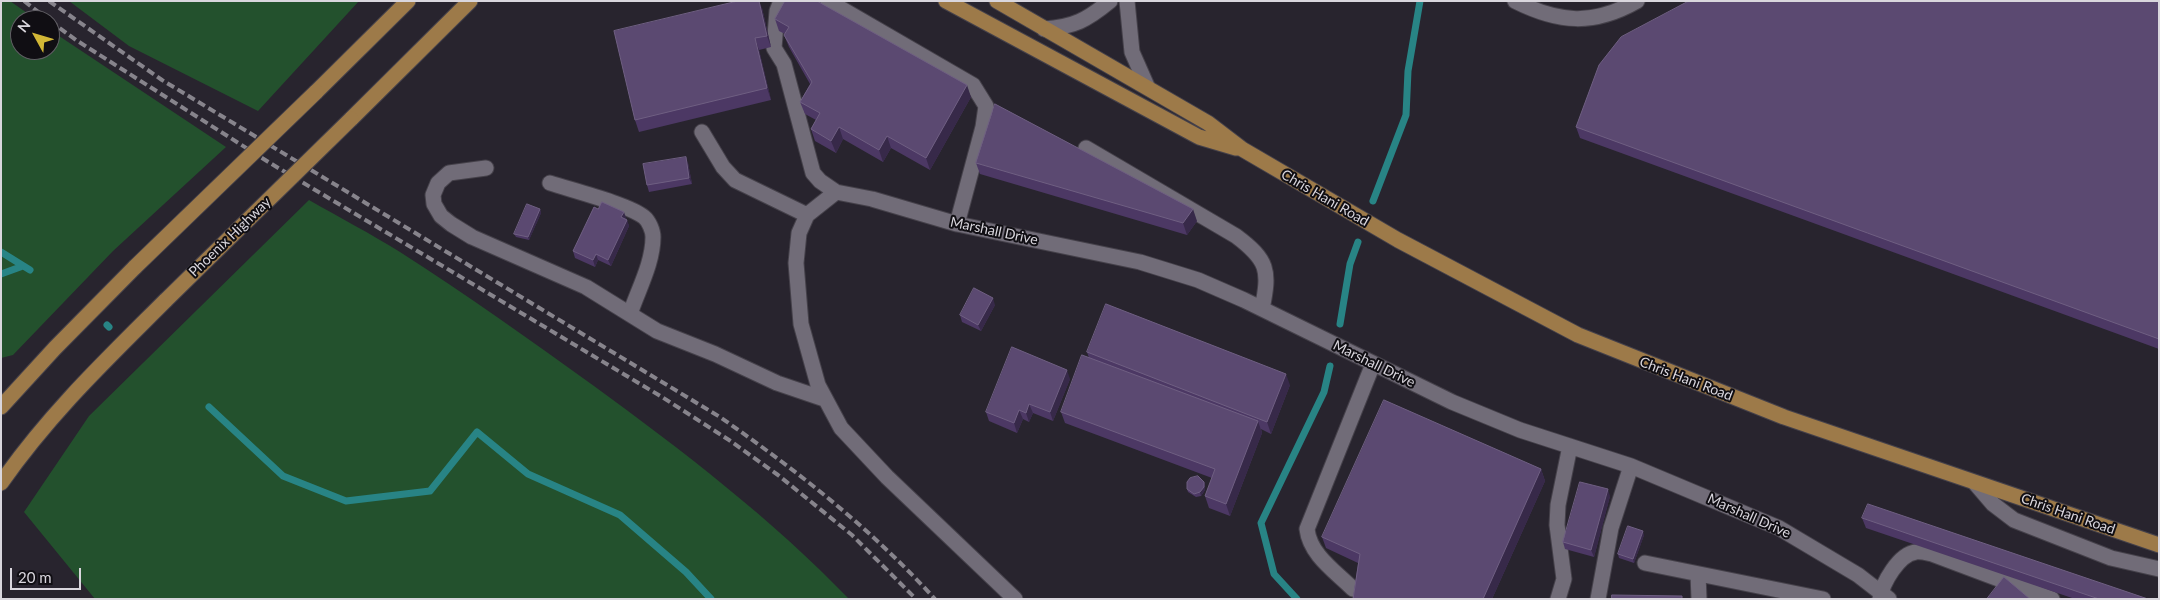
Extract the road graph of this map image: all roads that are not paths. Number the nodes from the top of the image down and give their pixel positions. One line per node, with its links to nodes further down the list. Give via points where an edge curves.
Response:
1 (408, 1): 25 (main road, bridge, via 135,267)
2 (470, 1): 28 (main road, Phoenix Highway, bridge, via 75,390 31,441)
3 (780, 1): 18 (lane, via 774,48 784,64 813,173)
4 (828, 1): 20 (lane, via 973,85 986,106)
5 (946, 1): 15 (main road, Chris Hani Road, via 1199,137)
6 (997, 1): 11 (main road, Chris Hani Road)
7 (1110, 1): 11 (lane, via 1080,23 1064,28)
8 (1127, 1): 12 (lane, via 1132,52)
9 (1514, 1): 10 (lane, via 1540,14 1580,21 1622,10)
10 (1637, 1)
11 (1044, 28): 12 (main road, Chris Hani Road)
12 (1147, 86): 15 (main road, Chris Hani Road, via 1208,122)
13 (702, 132): 19 (lane, via 723,167 735,180)
14 (1086, 148): 21 (lane, via 1256,251 1263,261 1266,275)
15 (1242, 149): 29 (main road, Chris Hani Road, via 1398,240 1578,335 1723,394)
16 (486, 168): 22 (lane, via 449,173 438,183 433,195 441,216 472,237 586,287)
17 (550, 183): 22 (lane, via 628,208 645,217 650,224 654,235 652,250)
18 (836, 192): 19 (lane); 20 (lane, Marshall Drive, via 872,198)
19 (807, 215): 24 (lane, via 799,233 796,263 801,324)
20 (957, 224): 21 (lane, Marshall Drive, via 1140,262 1198,280)
21 (1262, 309): 23 (lane, Marshall Drive)
22 (630, 314): 24 (lane, via 657,331 777,383)
23 (1373, 364): 26 (lane, Marshall Drive, via 1520,430); 34 (lane, via 1307,529 1308,541 1315,552)
24 (824, 399): 36 (lane, via 840,428)
25 (1, 407)
26 (1570, 446): 27 (lane, Marshall Drive); 37 (lane, via 1558,505 1557,525 1564,579)
27 (1631, 466): 35 (lane, Marshall Drive, via 1812,545); 38 (lane, via 1611,528)
28 (1, 483)
29 (1975, 483): 30 (main road, Chris Hani Road); 32 (lane, via 1993,504 2014,520 2111,558)
30 (2159, 545)
31 (1645, 563): 33 (lane)
32 (2159, 569)
33 (1698, 574): 39 (lane); 40 (lane)
34 (1354, 589)
35 (1883, 597): 41 (lane, via 1899,561 1916,552 1932,554)
36 (1014, 599)
37 (1558, 599)
38 (1598, 599)
39 (1699, 599)
40 (1823, 599)
41 (2052, 599)

